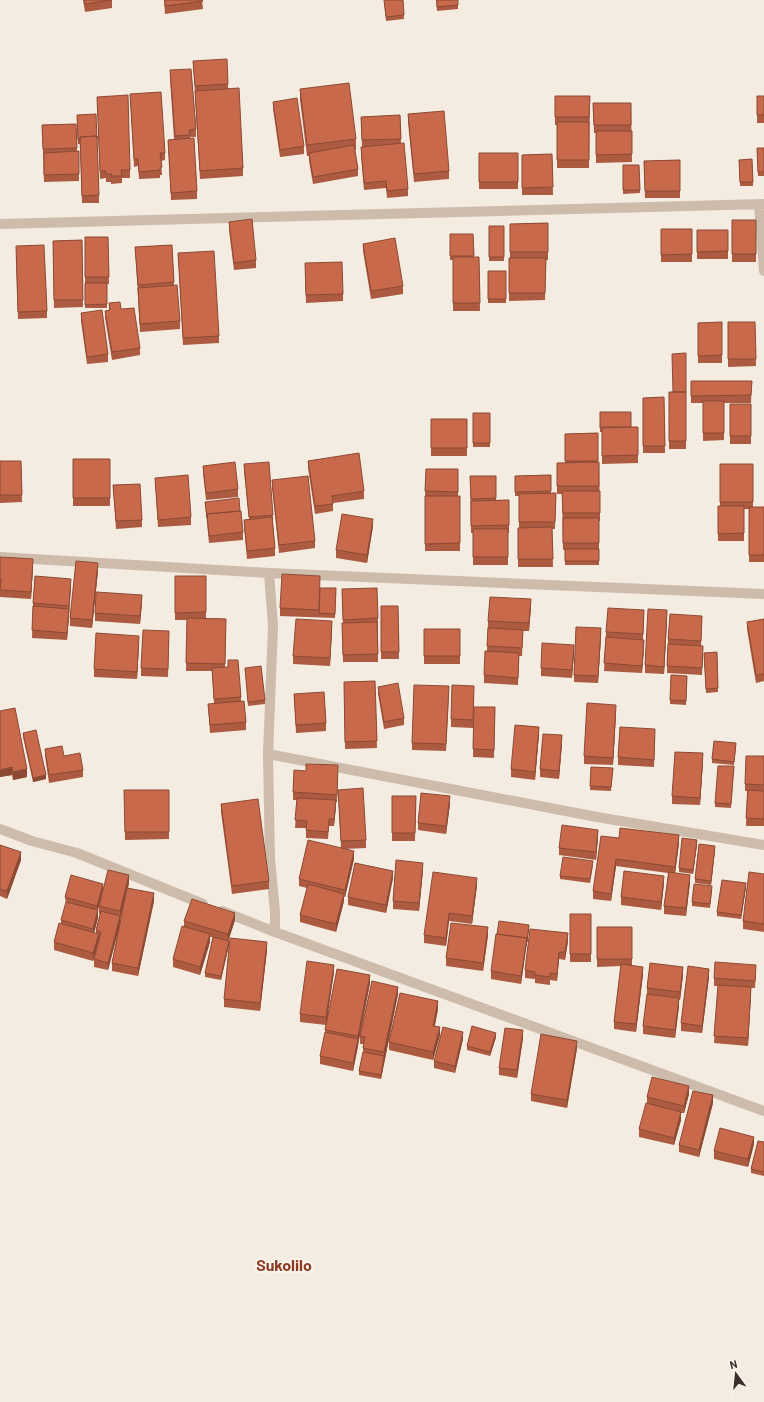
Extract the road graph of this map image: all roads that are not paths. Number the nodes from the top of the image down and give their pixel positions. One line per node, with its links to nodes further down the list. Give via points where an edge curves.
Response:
1 (762, 204): 2 (street); 3 (street)
2 (0, 224)
3 (764, 271)
4 (0, 557): 5 (street)
5 (269, 573): 6 (street); 7 (street, via 273,626)
6 (764, 594)
7 (268, 754): 9 (street, via 589,815); 10 (street, via 270,859)
8 (0, 830): 10 (street, via 77,853)
9 (764, 845)
10 (275, 932): 11 (street)
11 (764, 1111)

